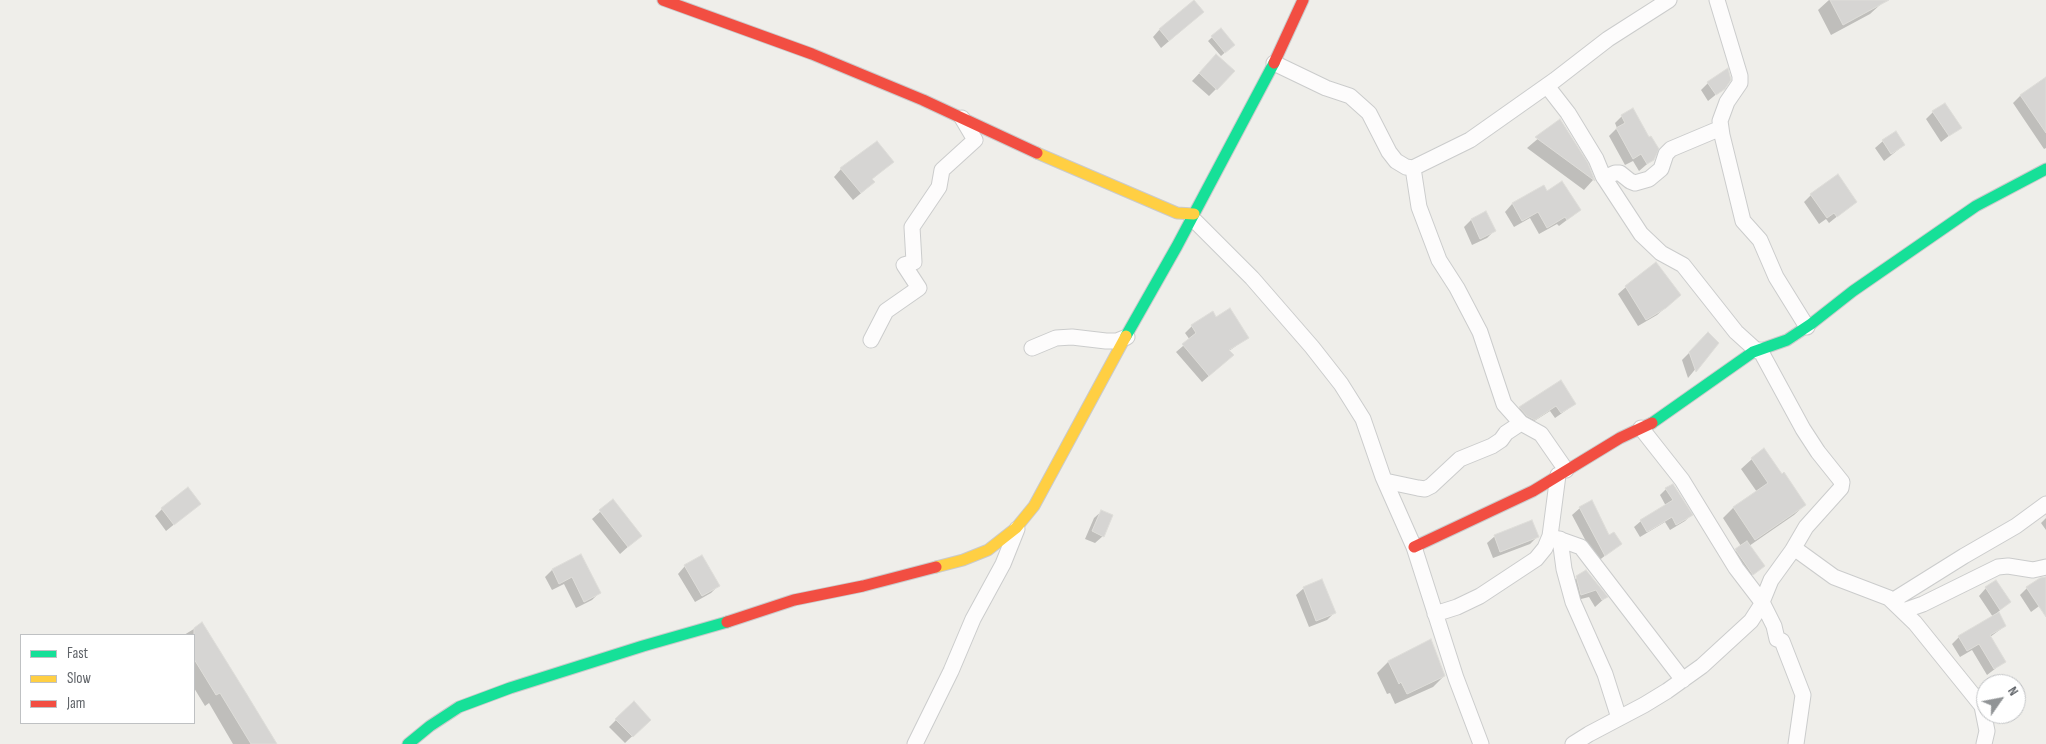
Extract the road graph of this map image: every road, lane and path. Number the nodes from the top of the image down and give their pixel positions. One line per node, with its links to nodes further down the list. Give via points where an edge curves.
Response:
1 (663, 0): 7 (street, via 812,54)
2 (1303, 0): 5 (street)
3 (1669, 0): 6 (street, via 1608,39)
4 (1717, 0): 8 (street, via 1740,76 1740,83 1727,102 1720,121)
5 (1274, 63): 9 (street, via 1350,96 1369,113 1396,161); 12 (street)
6 (1547, 86): 9 (street, via 1470,140); 11 (street, via 1568,113)
7 (962, 118): 12 (street, via 1177,213); 15 (street, via 974,140 942,170 939,187 912,228 914,262 904,265 919,288 886,311)
8 (1721, 128): 11 (street, via 1671,149 1661,169 1650,179 1636,183 1620,173); 13 (street, via 1743,221 1760,240 1776,277)
9 (1413, 168): 18 (street, via 1418,207 1440,260 1480,332 1504,404)
10 (2046, 169): 13 (street, via 1976,206 1853,290)
11 (1604, 178): 17 (street, via 1641,234 1662,253 1683,265 1736,332)
12 (1193, 216): 14 (street); 21 (street, via 1252,278 1341,384 1363,419)
13 (1807, 327): 17 (street, via 1774,346)
14 (1127, 337): 16 (street, via 1117,341 1056,338); 23 (street, via 1034,506)
15 (871, 340)
16 (1032, 348)
17 (1758, 350): 19 (street); 26 (street, via 1803,429 1842,482 1841,488 1806,527)
18 (1521, 423): 20 (street, via 1541,434); 21 (street, via 1492,446 1460,460 1425,489)
19 (1641, 428): 20 (street); 28 (street, via 1671,464 1736,568)
20 (1562, 473): 24 (street); 25 (street, via 1495,510)
21 (1385, 481): 25 (street)
22 (2046, 504): 29 (street, via 2016,526 1964,556)
23 (1019, 524): 33 (street, via 988,550 963,560 794,600 510,688 459,707); 34 (street)
24 (1555, 537): 30 (street, via 1536,559 1494,588); 31 (street, via 1581,547); 32 (street, via 1573,602 1605,674)
25 (1414, 547): 30 (street)
26 (1794, 548): 28 (street, via 1771,580); 29 (street, via 1834,577 1889,598)
27 (2046, 567): 29 (street, via 2033,570 1998,567 1923,604)
28 (1762, 602): 31 (street, via 1751,621); 37 (street, via 1804,695)
29 (1898, 606): 38 (street, via 1932,641 1982,706 1987,731)
30 (1435, 614): 35 (street)
31 (1683, 680): 32 (street)
32 (1619, 718): 36 (street)
33 (408, 744)
34 (915, 744)
35 (1481, 744)
36 (1573, 744)
37 (1796, 744)
38 (1984, 744)

